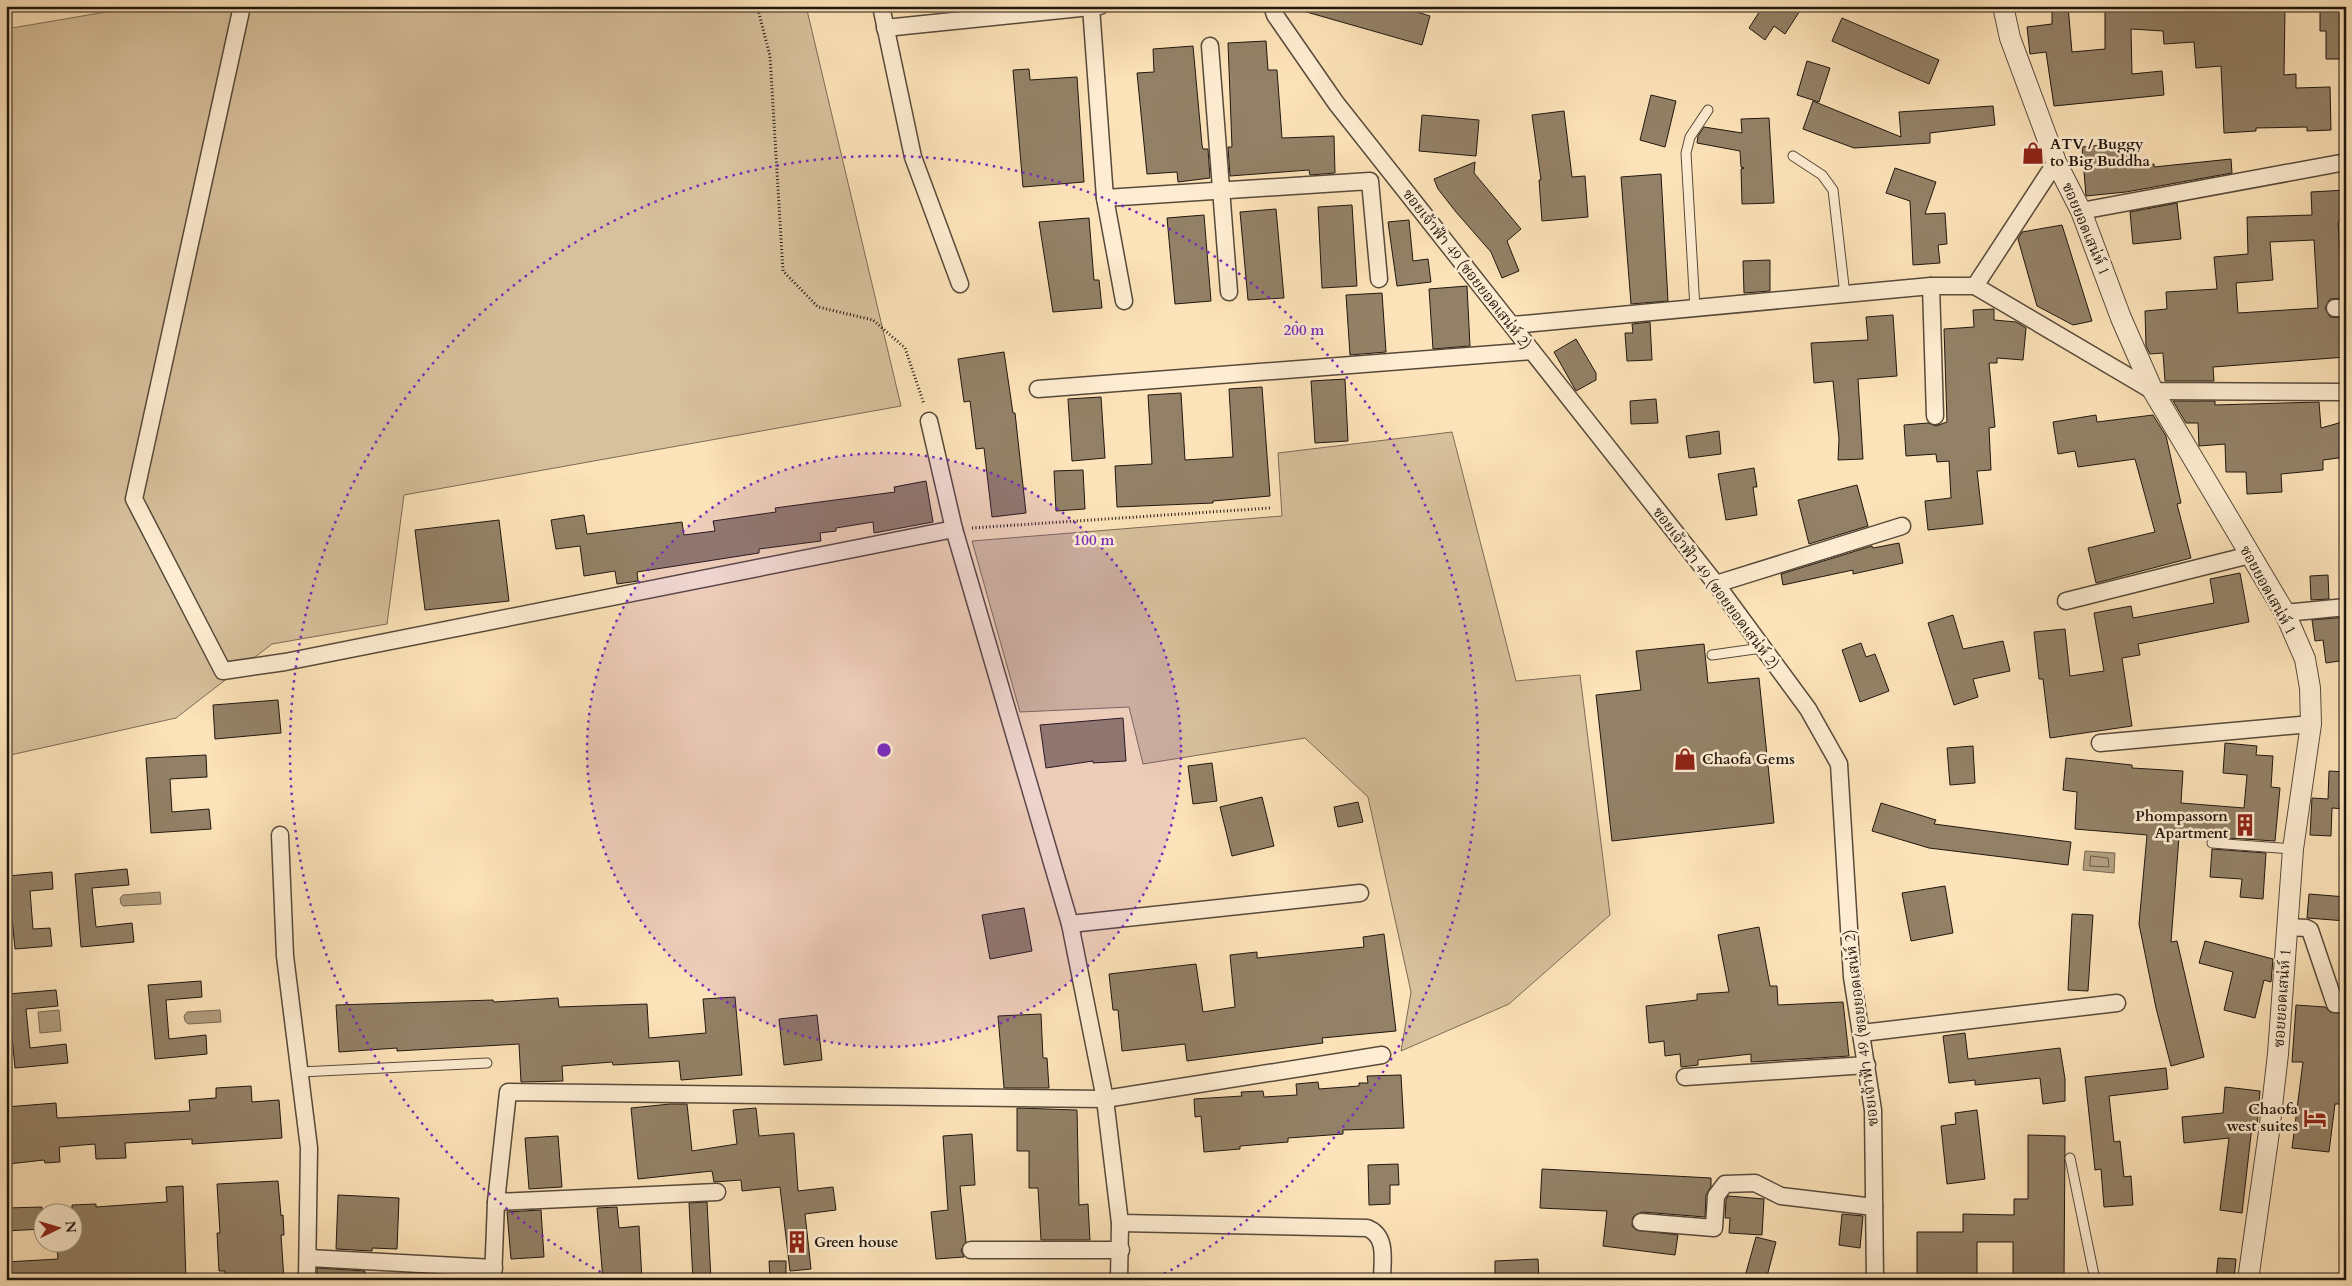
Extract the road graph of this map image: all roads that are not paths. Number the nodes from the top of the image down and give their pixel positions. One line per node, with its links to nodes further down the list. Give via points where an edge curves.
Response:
1 (242, 6): 32 (street, via 134,499 223,671 285,662)
2 (881, 6): 7 (street)
3 (1272, 6): 24 (street, ซอยเจ้าฟ้า 49 (ซอยยอดเสน่ห์ 2), via 1336,103)
4 (2003, 6): 11 (street, ซอยยอดเสน่ห์ 1, via 2010,38)
5 (1096, 7): 6 (street); 14 (street)
6 (1017, 10): 7 (street)
7 (885, 28): 17 (street, via 913,156)
8 (1210, 46): 13 (street)
9 (1708, 110): 23 (lane, via 1690,137 1686,153)
10 (1793, 156): 21 (lane, via 1822,175 1833,190)
11 (2056, 162): 15 (street, ซอยยอดเสน่ห์ 1); 19 (street)
12 (2346, 162): 15 (street)
13 (1221, 190): 14 (street); 16 (street, via 1370,181); 20 (street)
14 (1105, 198): 22 (street)
15 (2081, 211): 27 (street, ซอยยอดเสน่ห์ 1, via 2121,318)
16 (1379, 279)
17 (960, 284)
18 (1931, 286): 19 (street); 21 (street); 29 (street)
19 (1975, 286): 27 (street)
20 (1229, 292)
21 (1845, 295): 23 (street)
22 (1124, 301)
23 (1695, 309): 24 (street)
24 (1513, 325): 25 (street, ซอยเจ้าฟ้า 49 (ซอยยอดเสน่ห์ 2))
25 (1532, 351): 26 (street); 34 (street, ซอยเจ้าฟ้า 49 (ซอยยอดเสน่ห์ 2))
26 (1038, 389)
27 (2153, 391): 28 (street); 33 (street, ซอยยอดเสน่ห์ 1)
28 (2346, 392)
29 (1935, 416)
30 (929, 422): 32 (street)
31 (1902, 526): 34 (street)
32 (954, 529): 46 (street)
33 (2250, 555): 35 (street); 37 (street, ซอยยอดเสน่ห์ 1)
34 (1716, 584): 38 (street, ซอยเจ้าฟ้า 49 (ซอยยอดเสน่ห์ 2))
35 (2066, 601)
36 (2346, 607): 37 (street)
37 (2285, 613): 40 (street, ซอยยอดเสน่ห์ 1, via 2305,659)
38 (1762, 648): 39 (lane); 50 (street, ซอยเจ้าฟ้า 49 (ซอยยอดเสน่ห์ 2), via 1808,709 1839,764 1852,976)
39 (1712, 655)
40 (2311, 724): 41 (street); 44 (street, ซอยยอดเสน่ห์ 1)
41 (2100, 743)
42 (280, 835): 54 (street, via 285,956)
43 (2212, 843): 44 (lane)
44 (2293, 849): 47 (street, ซอยยอดเสน่ห์ 1)
45 (1360, 893): 46 (street)
46 (1070, 924): 56 (street)
47 (2288, 927): 49 (street, via 2310,930 2335,1004); 72 (street, ซอยยอดเสน่ห์ 1, via 2272,1112)
48 (2117, 1003): 50 (street)
49 (2346, 1004)
50 (1862, 1033): 53 (street, ซอยเจ้าฟ้า 49 (ซอยยอดเสน่ห์ 2))
51 (1382, 1056): 56 (street)
52 (487, 1063): 54 (lane)
53 (1867, 1065): 55 (street); 60 (street, ซอยเจ้าฟ้า 49 (ซอยยอดเสน่ห์ 2), via 1873,1110)
54 (300, 1072): 65 (street, via 309,1148)
55 (1685, 1077)
56 (1105, 1099): 59 (street, via 508,1092); 62 (street)
57 (2070, 1158): 71 (lane)
58 (717, 1192): 59 (street)
59 (496, 1202): 66 (street)
60 (1874, 1207): 61 (street, via 1781,1196 1755,1183 1725,1184 1716,1196 1714,1228); 70 (street, ซอยเจ้าฟ้า 49 (ซอยยอดเสน่ห์ 2))
61 (1641, 1222)
62 (1120, 1223): 64 (street); 69 (street, via 1367,1228 1376,1231 1382,1240)
63 (970, 1250): 64 (street)
64 (1121, 1250): 68 (street)
65 (309, 1258): 66 (street); 67 (street)
66 (493, 1274)
67 (307, 1280)
68 (1119, 1280)
69 (1382, 1280)
70 (1875, 1280)
71 (2095, 1280)
72 (2248, 1280)

